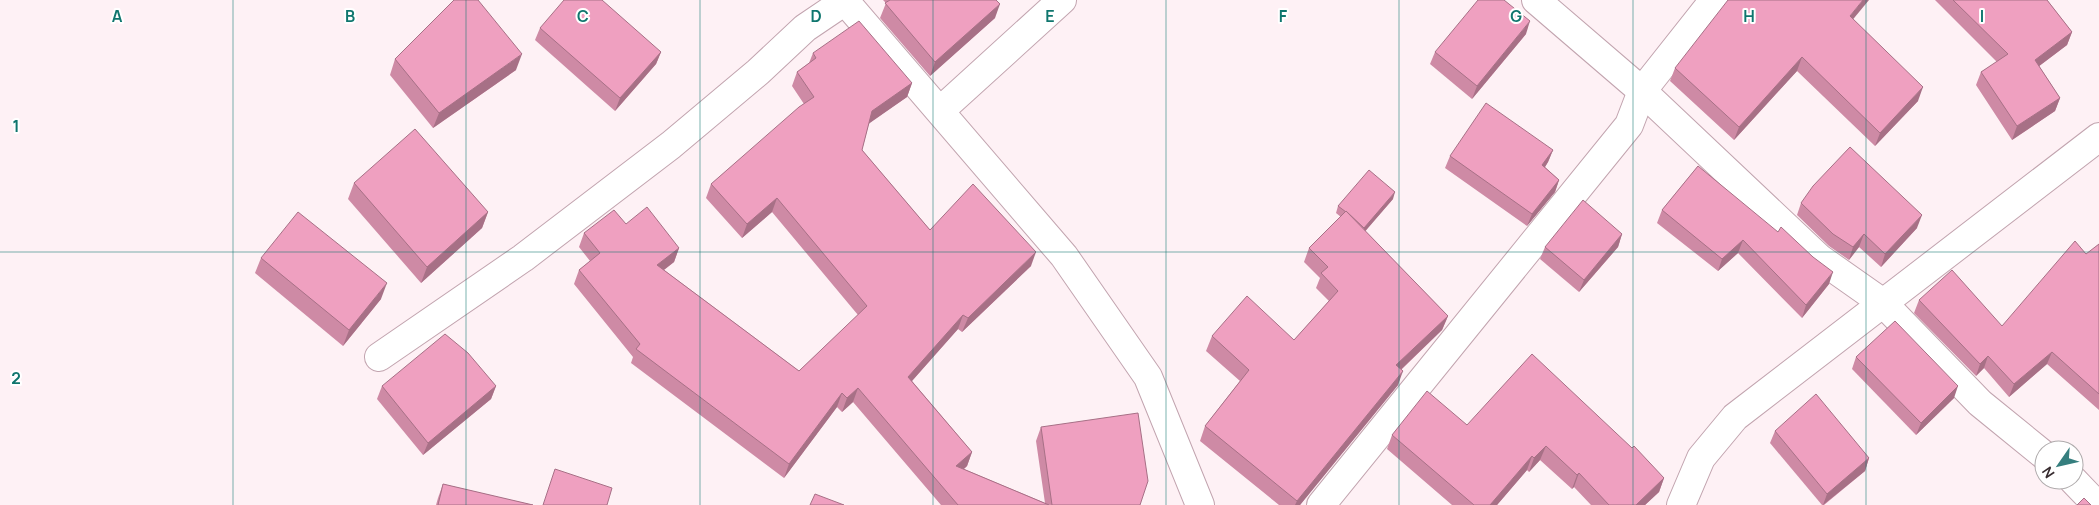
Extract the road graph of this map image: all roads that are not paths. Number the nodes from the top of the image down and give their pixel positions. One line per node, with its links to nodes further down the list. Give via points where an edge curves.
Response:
1 (1062, 0): 6 (street)
2 (1536, 0): 5 (street)
3 (1714, 0): 5 (street)
4 (845, 1): 6 (street); 9 (street, via 805,28 758,72 656,157 523,258)
5 (1642, 92): 8 (street, via 1819,258); 13 (street, via 1629,125)
6 (941, 110): 12 (street, via 1064,256 1148,377)
7 (2099, 137): 8 (street)
8 (1883, 303): 10 (street, via 1980,403); 14 (street, via 1735,417 1701,458)
9 (379, 357)
10 (2034, 447)
11 (2083, 490): 15 (street)
12 (1200, 505)
13 (1321, 505)
14 (1681, 505)
15 (2097, 505)

